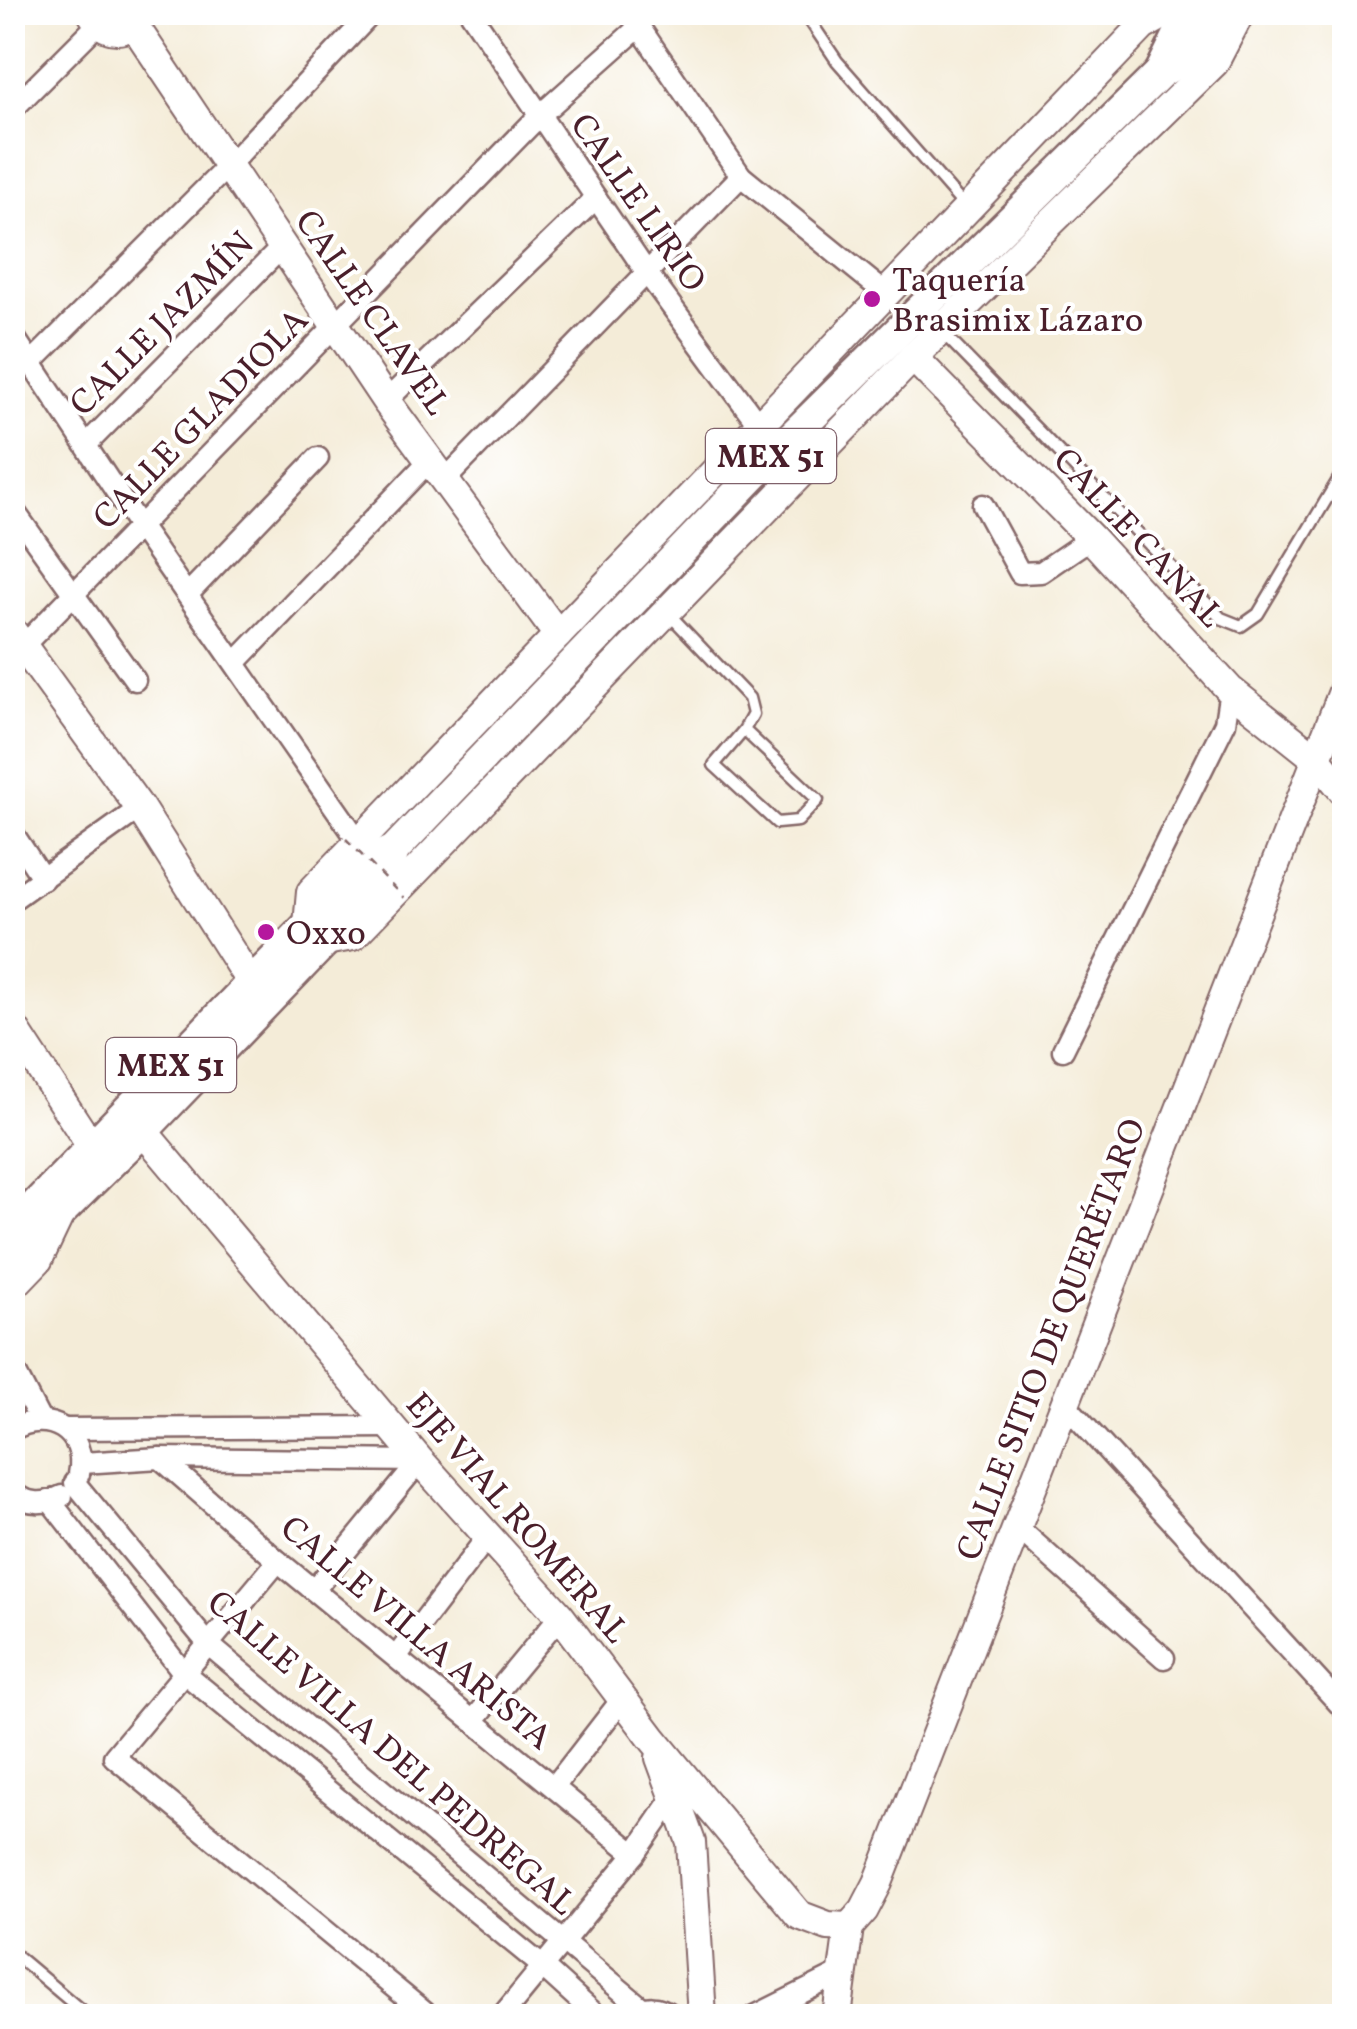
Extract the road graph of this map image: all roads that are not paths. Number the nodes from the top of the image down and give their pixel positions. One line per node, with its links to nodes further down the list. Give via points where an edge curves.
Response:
1 (373, 12): 13 (street)
2 (470, 12): 12 (street, CALLE LIRIO)
3 (804, 12): 16 (lane, via 837,60)
4 (1200, 12): 10 (main road, MEX 51, via 1182,30)
5 (1238, 12): 10 (main road, MEX 51, via 1203,46); 21 (street, via 1214,63)
6 (1149, 17): 16 (street)
7 (95, 18): 8 (street, via 122,31); 11 (street)
8 (138, 19): 13 (street, CALLE CLAVEL)
9 (634, 20): 12 (street, CALLE GLADIOLA); 14 (street)
10 (1160, 73): 52 (main road, MEX 51, via 778,450 394,850 386,878)
11 (12, 110)
12 (540, 115): 15 (street, CALLE LIRIO); 20 (street, CALLE GLADIOLA)
13 (227, 167): 17 (street, CALLE CLAVEL); 24 (street)
14 (741, 176): 18 (street); 19 (street)
15 (596, 198): 18 (street, CALLE LIRIO); 25 (street)
16 (967, 209): 19 (street)
17 (282, 246): 20 (street, CALLE CLAVEL); 27 (street, CALLE JAZMÍN)
18 (646, 273): 26 (street, CALLE LIRIO); 29 (street)
19 (886, 293): 26 (street)
20 (337, 324): 25 (street, CALLE CLAVEL); 33 (street, CALLE GLADIOLA)
21 (940, 330): 23 (street); 30 (lane, via 1221,618 1241,626 1258,614)
22 (12, 334): 24 (street)
23 (913, 357): 34 (street, CALLE CANAL); 37 (street)
24 (32, 362): 27 (street)
25 (386, 400): 29 (street, CALLE CLAVEL)
26 (759, 426): 38 (street)
27 (86, 445): 33 (street)
28 (318, 458): 35 (street)
29 (438, 470): 38 (street, CALLE CLAVEL); 40 (street)
30 (1344, 470)
31 (983, 506): 34 (street, via 1020,573 1041,572)
32 (12, 508): 36 (street)
33 (139, 526): 35 (street); 36 (street, CALLE GLADIOLA)
34 (1091, 538): 43 (street, CALLE CANAL)
35 (188, 594): 40 (street)
36 (73, 595): 39 (street, CALLE GLADIOLA); 41 (street)
37 (667, 612): 44 (lane, via 749,698 753,714); 52 (street, via 353,936)
38 (558, 635): 49 (street)
39 (18, 638): 47 (street)
40 (236, 662): 49 (street)
41 (135, 680)
42 (1344, 689): 45 (street, CALLE SITIO DE QUERÉTARO)
43 (1230, 690): 45 (street, CALLE CANAL); 55 (street, via 1225,723)
44 (744, 730): 44 (lane, via 818,800 798,822 777,823 714,765)
45 (1318, 760): 46 (street, CALLE CANAL); 64 (street, CALLE SITIO DE QUERÉTARO)
46 (1344, 792)
47 (140, 808): 50 (street); 53 (street)
48 (12, 832): 50 (street)
49 (352, 841): 52 (street, via 311,892)
50 (42, 879): 51 (street)
51 (12, 900)
52 (316, 933): 53 (main road, MEX 51)
53 (259, 992): 56 (main road, MEX 51); 57 (main road, MEX 51)
54 (12, 1025): 57 (street)
55 (1062, 1050)
56 (143, 1131): 57 (main road, MEX 51); 66 (street, EJE VIAL ROMERAL)
57 (98, 1157): 58 (main road, MEX 51)
58 (50, 1208): 59 (street); 60 (main road, MEX 51); 61 (main road, MEX 51); 62 (street, via 38,1260)
59 (12, 1210)
60 (12, 1229)
61 (12, 1260)
62 (12, 1287)
63 (12, 1366): 65 (street)
64 (1065, 1404): 74 (street, CALLE SITIO DE QUERÉTARO); 84 (street)
65 (40, 1420): 67 (street); 68 (street)
66 (392, 1427): 67 (street); 70 (street, EJE VIAL ROMERAL)
67 (66, 1429): 71 (street, CALLE VILLA DEL PEDREGAL, via 80,1448)
68 (12, 1430)
69 (160, 1458): 70 (street); 71 (street); 76 (street, CALLE VILLA ARISTA)
70 (420, 1461): 75 (street, EJE VIAL ROMERAL); 77 (street)
71 (78, 1473): 73 (street, via 66,1494); 79 (street, CALLE VILLA DEL PEDREGAL)
72 (12, 1492): 73 (street, via 33,1503)
73 (51, 1502): 82 (street, CALLE VILLA DEL PEDREGAL)
74 (1017, 1527): 81 (street); 89 (street, CALLE SITIO DE QUERÉTARO, via 878,1883)
75 (488, 1536): 78 (street, EJE VIAL ROMERAL); 80 (street)
76 (278, 1560): 77 (street, CALLE VILLA ARISTA); 79 (street)
77 (314, 1590): 80 (street, CALLE VILLA ARISTA)
78 (560, 1616): 83 (street, EJE VIAL ROMERAL); 85 (street)
79 (209, 1645): 82 (street); 90 (street, CALLE VILLA DEL PEDREGAL)
80 (396, 1658): 85 (street, CALLE VILLA ARISTA)
81 (1164, 1658)
82 (183, 1672): 92 (street, CALLE VILLA DEL PEDREGAL); 96 (street, via 114,1757)
83 (623, 1698): 86 (street); 87 (street, EJE VIAL ROMERAL)
84 (1344, 1708)
85 (473, 1720): 86 (street, CALLE VILLA ARISTA)
86 (554, 1787): 88 (street, CALLE VILLA ARISTA)
87 (688, 1798): 88 (street); 89 (street, via 799,1915); 100 (street, EJE VIAL ROMERAL)
88 (635, 1854): 90 (street)
89 (849, 1927): 93 (street, CALLE SITIO DE QUERÉTARO)
90 (562, 1944): 92 (street); 94 (street, CALLE VILLA DEL PEDREGAL)
91 (12, 1952): 95 (lane)
92 (542, 1966): 97 (street); 98 (street, CALLE VILLA DEL PEDREGAL)
93 (843, 1972): 101 (street); 102 (street, CALLE SITIO DE QUERÉTARO)
94 (636, 2012): 99 (street, via 664,2009)
95 (88, 2016)
96 (430, 2016)
97 (502, 2016)
98 (597, 2016)
99 (673, 2016)
100 (702, 2016)
101 (755, 2016)
102 (837, 2016)

